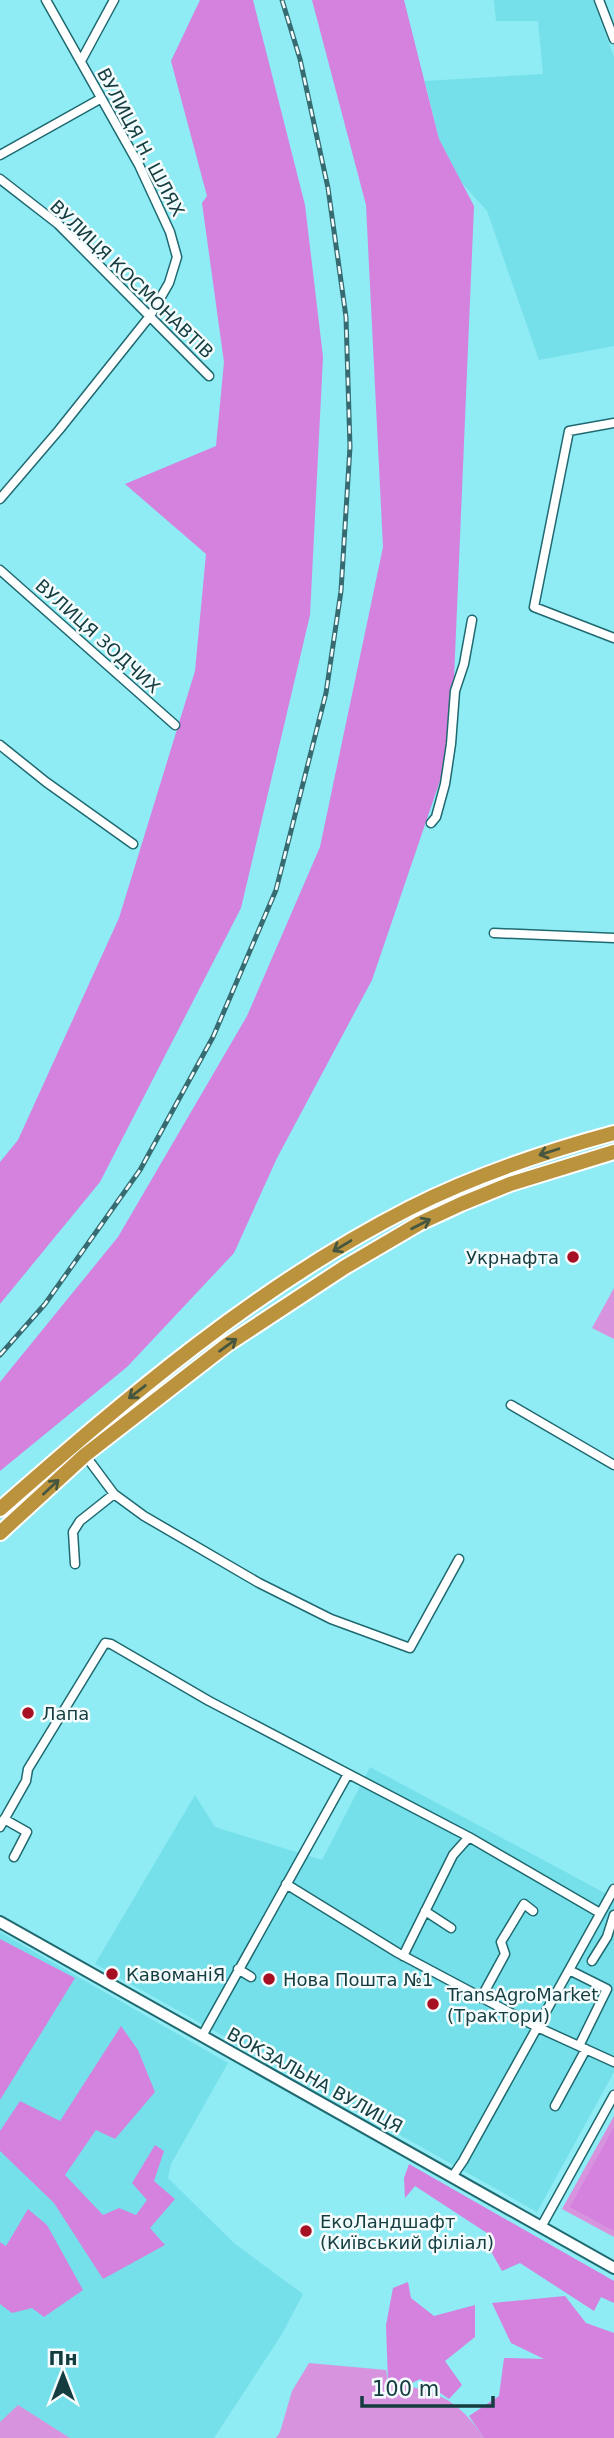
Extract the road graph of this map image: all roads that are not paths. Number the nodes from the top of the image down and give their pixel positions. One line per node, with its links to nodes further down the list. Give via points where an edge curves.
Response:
1 (46, 0): 5 (street, ВУЛИЦЯ Н. ШЛЯХ)
2 (114, 0): 5 (street, ВУЛИЦЯ Н. ШЛЯХ)
3 (599, 0): 4 (street)
4 (614, 39)
5 (81, 61): 6 (street, ВУЛИЦЯ Н. ШЛЯХ)
6 (100, 99): 7 (street); 9 (street, ВУЛИЦЯ Н. ШЛЯХ, via 139,164 177,257 169,283)
7 (0, 155)
8 (0, 179): 9 (street, ВУЛИЦЯ КОСМОНАВТІВ, via 58,224)
9 (150, 316): 10 (street, ВУЛИЦЯ КОСМОНАВТІВ); 12 (street, ВУЛИЦЯ Н. ШЛЯХ)
10 (209, 376)
11 (614, 424): 15 (street, via 569,431 534,607)
12 (0, 499)
13 (0, 570): 16 (street, ВУЛИЦЯ ЗОДЧИХ)
14 (472, 620): 18 (street, via 455,691 445,784)
15 (614, 638)
16 (175, 725)
17 (0, 745): 19 (street)
18 (431, 823)
19 (133, 844)
20 (494, 933): 21 (street)
21 (614, 938)
22 (614, 1133): 28 (highway, one-way to 28, via 466,1182 335,1250 216,1329)
23 (614, 1152): 25 (highway, one-way to 23, via 228,1344 397,1236 510,1184)
24 (511, 1405): 26 (street)
25 (85, 1455): 27 (street); 29 (highway, one-way to 25)
26 (614, 1465)
27 (114, 1493): 30 (street, via 144,1516 259,1583 331,1619 410,1648); 31 (street, via 73,1532)
28 (0, 1509)
29 (0, 1532)
30 (459, 1559)
31 (75, 1563)
32 (348, 1774): 33 (street, via 105,1643 28,1769); 34 (street); 36 (street)
33 (2, 1823): 35 (street, via 27,1832)
34 (469, 1838): 39 (street, via 453,1856); 41 (street)
35 (14, 1857)
36 (286, 1884): 45 (street); 47 (street)
37 (614, 1889): 38 (street)
38 (611, 1899): 41 (street)
39 (425, 1911): 44 (street); 45 (street)
40 (533, 1911): 50 (street, via 524,1904 501,1942 505,1954)
41 (600, 1913): 48 (street)
42 (614, 1915): 46 (street)
43 (0, 1922): 52 (street, ВОКЗАЛЬНА ВУЛИЦЯ)
44 (451, 1928)
45 (403, 1956): 50 (street)
46 (592, 1961)
47 (238, 1969): 49 (street); 52 (street)
48 (569, 1970): 51 (street); 53 (street, via 607,1989)
49 (251, 1977)
50 (481, 1997): 51 (street)
51 (537, 2027): 53 (street); 57 (street)
52 (202, 2036): 57 (street, ВОКЗАЛЬНА ВУЛИЦЯ)
53 (583, 2048): 54 (street); 56 (street)
54 (614, 2062)
55 (614, 2095): 58 (street)
56 (555, 2106)
57 (452, 2177): 58 (street, ВОКЗАЛЬНА ВУЛИЦЯ)
58 (541, 2227): 59 (street, ВОКЗАЛЬНА ВУЛИЦЯ)
59 (614, 2268)

